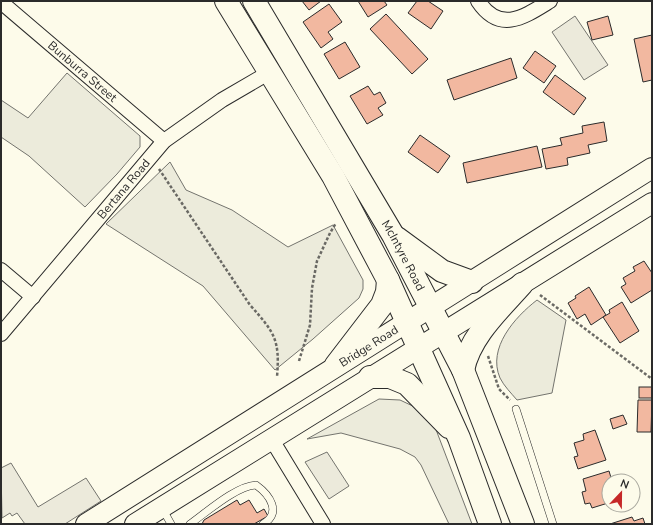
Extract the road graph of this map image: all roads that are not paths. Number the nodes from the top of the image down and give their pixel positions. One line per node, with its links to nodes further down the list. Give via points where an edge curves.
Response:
1 (226, 1): 6 (main road, McIntyre Road)
2 (254, 1): 10 (main road, McIntyre Road)
3 (478, 1): 4 (street, via 483,9 495,18 512,20 523,18)
4 (550, 1)
5 (1, 2): 7 (street, Bunburra Street)
6 (270, 72): 7 (street, Bertana Road, via 222,100); 12 (main road, McIntyre Road, via 333,176)
7 (164, 140): 15 (street, Bertana Road)
8 (652, 168): 13 (main road, Bridge Road)
9 (652, 203): 14 (main road)
10 (393, 235): 13 (main road, via 442,271); 16 (main road, McIntyre Road)
11 (1, 270): 15 (street)
12 (388, 280): 17 (main road, McIntyre Road); 21 (main road, via 382,305)
13 (472, 282): 16 (main road, Bridge Road)
14 (532, 293): 18 (main road); 22 (main road, via 475,340)
15 (33, 297): 19 (street, Bertana Road)
16 (430, 307): 17 (main road, Bridge Road); 18 (main road, McIntyre Road)
17 (407, 322): 20 (main road, McIntyre Road); 21 (main road, Bridge Road)
18 (443, 332): 20 (main road); 22 (main road, McIntyre Road)
19 (1, 334)
20 (418, 348): 23 (main road); 25 (main road, McIntyre Road)
21 (336, 366): 27 (main road, Bridge Road)
22 (463, 370): 35 (main road, McIntyre Road)
23 (370, 377): 25 (main road, via 390,377 407,384); 26 (main road)
24 (516, 409): 36 (lane)
25 (459, 438): 34 (main road, McIntyre Road)
26 (272, 440): 28 (main road); 33 (street)
27 (123, 500): 28 (main road); 29 (main road, Bridge Road)
28 (166, 516): 30 (main road)
29 (86, 524)
30 (135, 524)
31 (190, 524): 32 (lane, via 224,500 248,486 256,485 263,490 273,506 274,513)
32 (263, 524)
33 (323, 524)
34 (490, 524)
35 (523, 524)
36 (553, 524)

